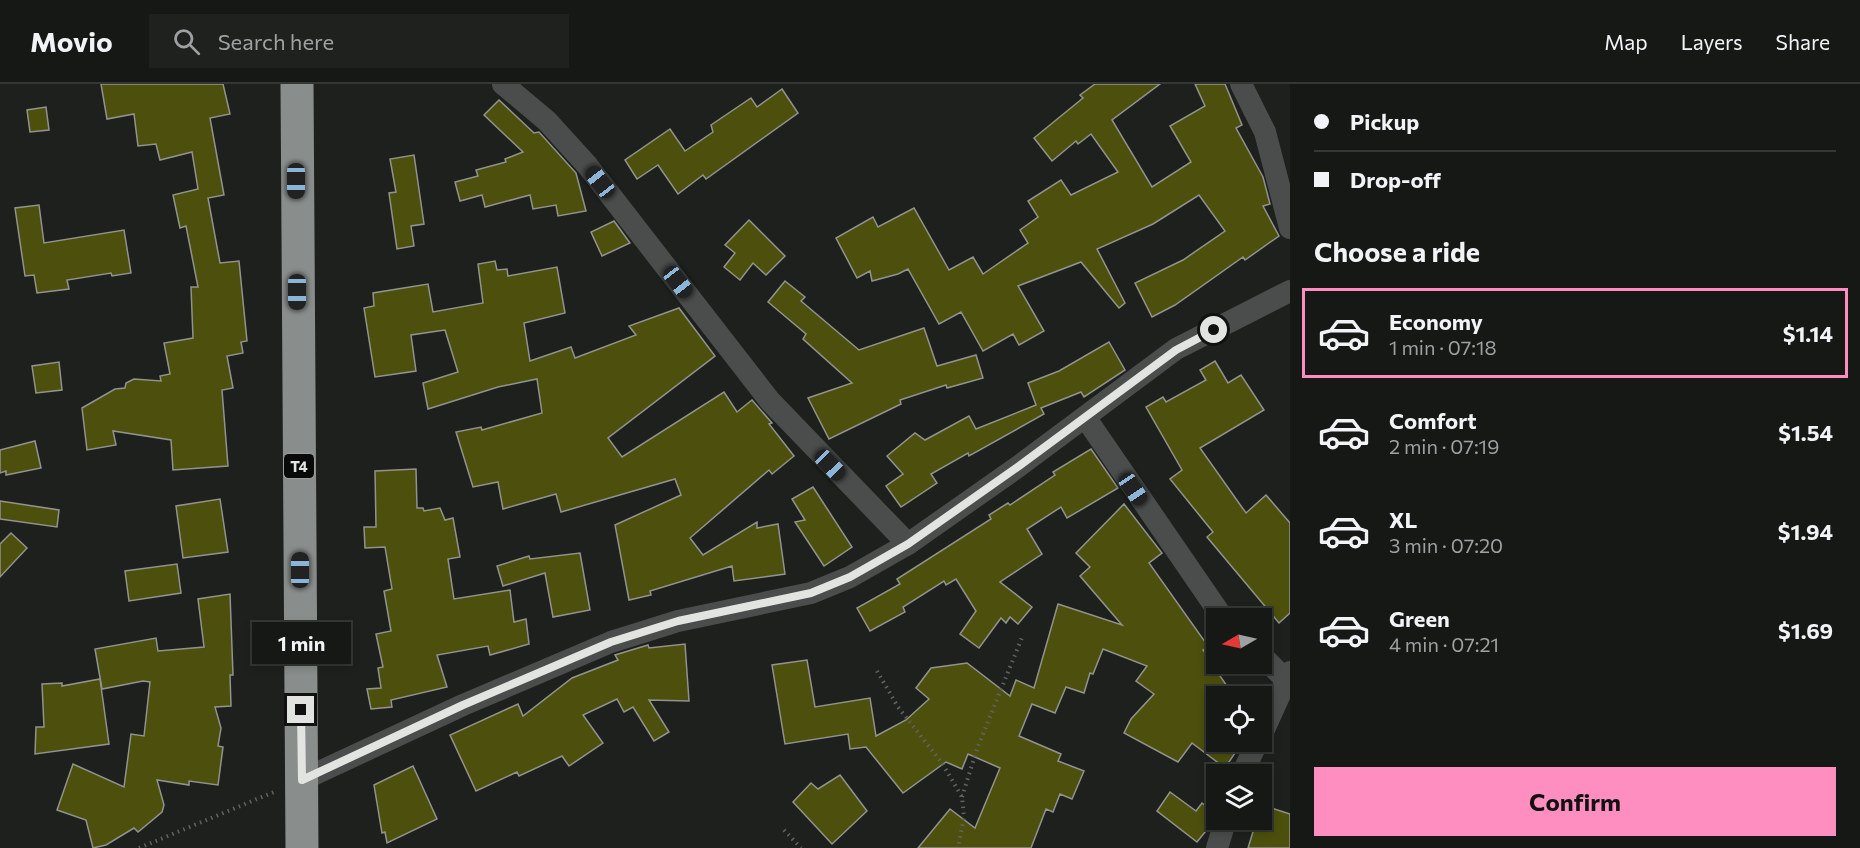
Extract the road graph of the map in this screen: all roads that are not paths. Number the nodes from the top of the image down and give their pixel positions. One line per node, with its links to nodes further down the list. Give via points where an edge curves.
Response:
1 (297, 84): 12 (highway, T4)
2 (503, 84): 7 (street, via 546,121 587,165 770,401)
3 (1241, 84): 4 (street, via 1265,132)
4 (1290, 228)
5 (1290, 291): 6 (street, via 1176,350)
6 (1085, 417): 7 (street); 8 (street)
7 (908, 544): 12 (street, via 850,577 811,593 678,621 611,642)
8 (1216, 608)
9 (1272, 664): 10 (street)
10 (1288, 676): 11 (street)
11 (1272, 712)
12 (302, 780): 14 (highway, T4)
13 (1223, 830): 15 (street)
14 (302, 848)
15 (1217, 848)

